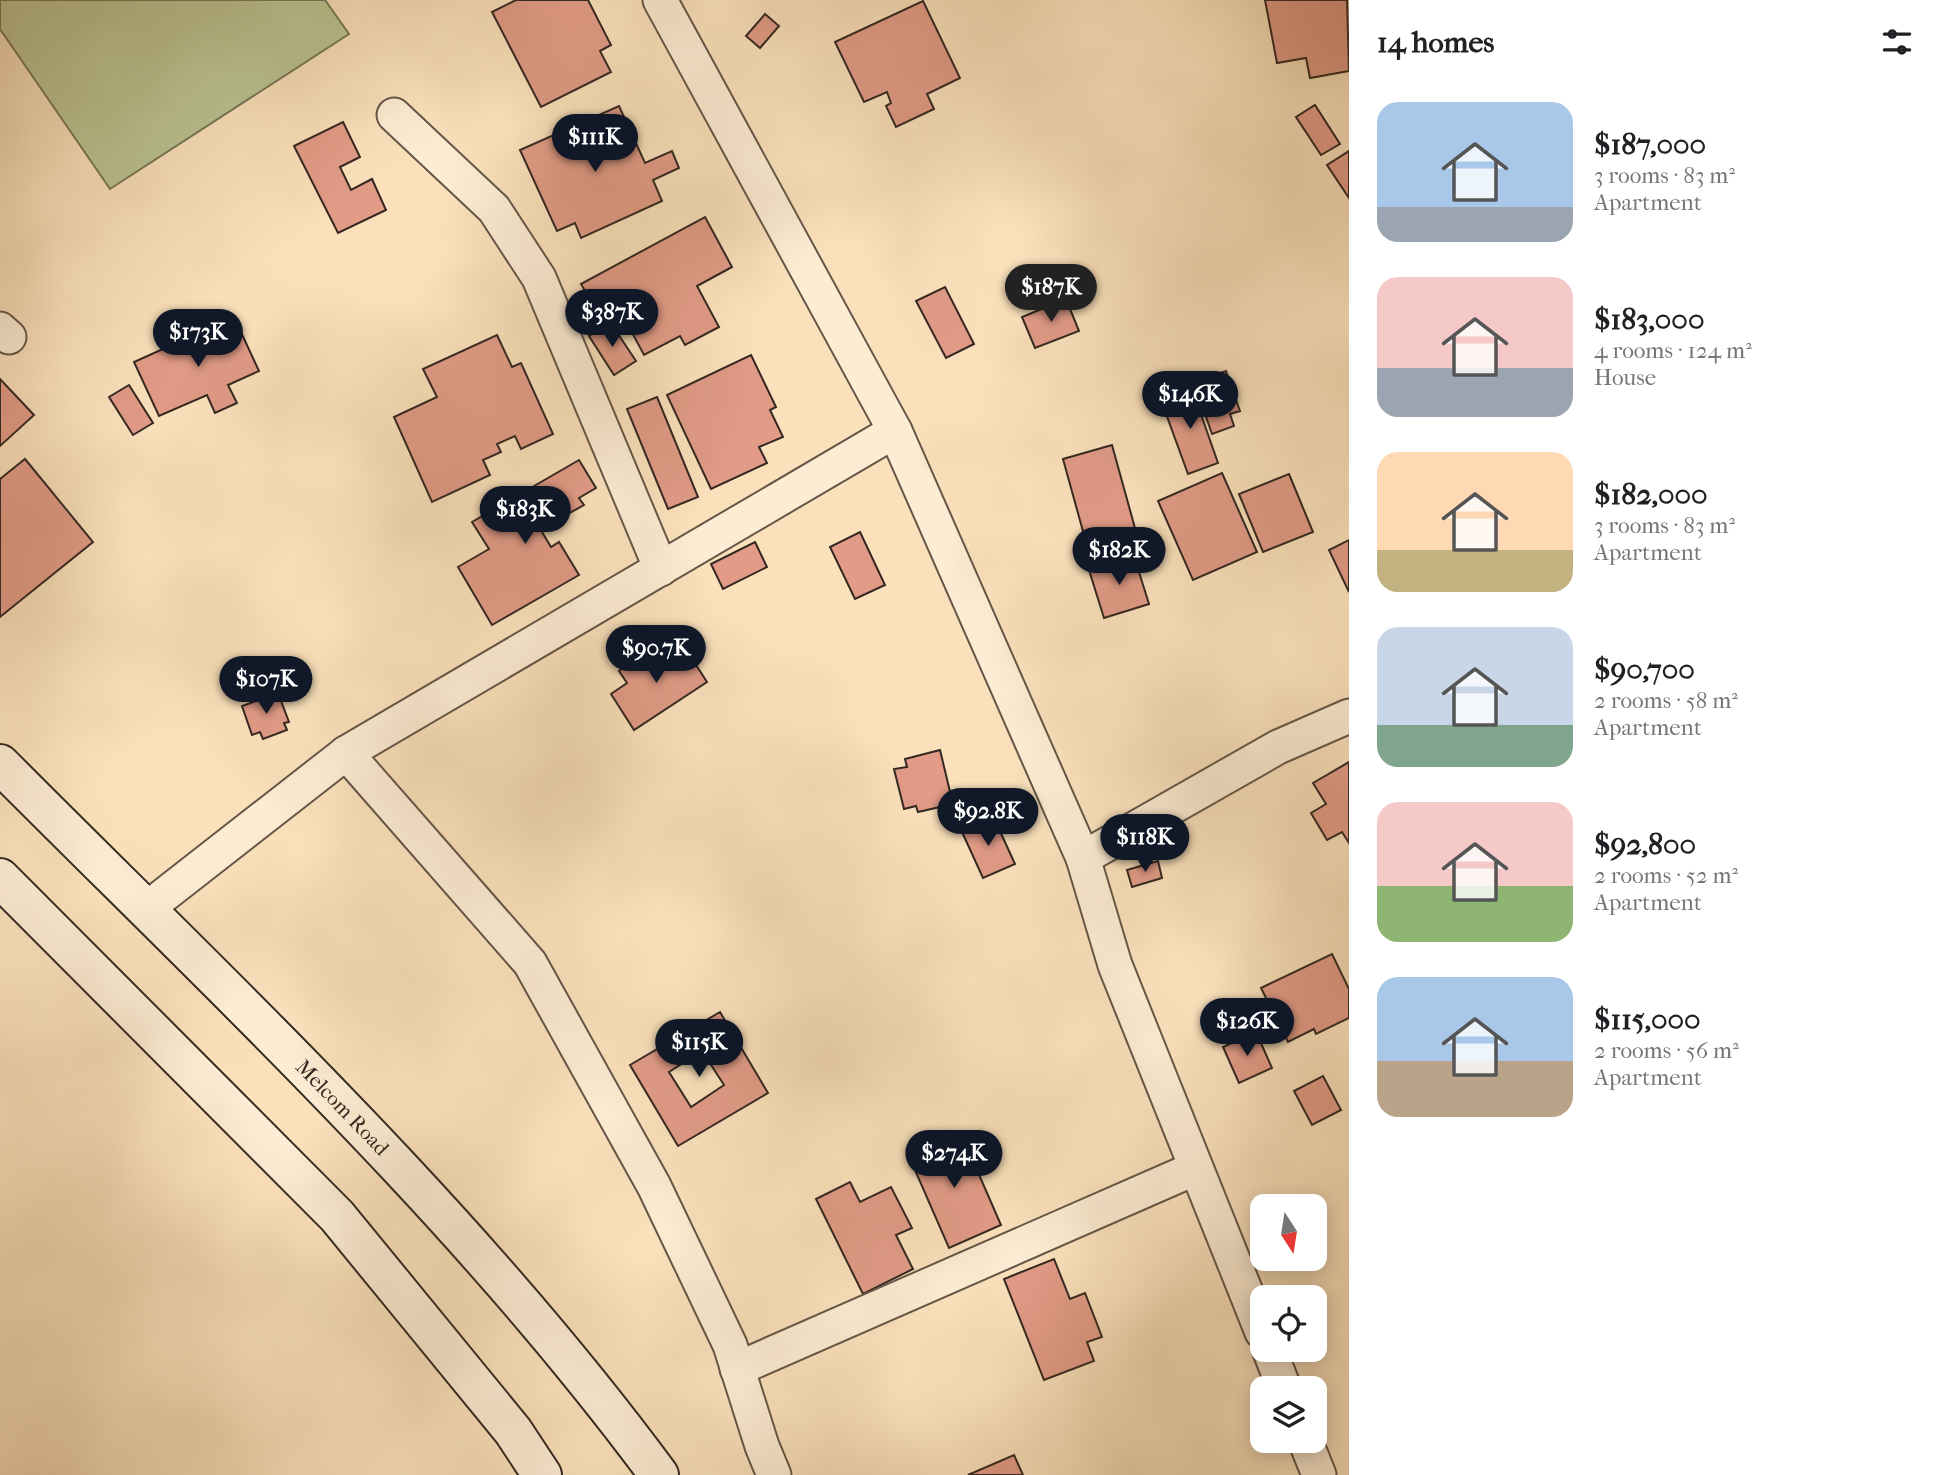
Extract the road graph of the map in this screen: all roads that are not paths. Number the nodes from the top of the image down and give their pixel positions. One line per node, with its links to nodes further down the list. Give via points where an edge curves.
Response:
1 (660, 0): 3 (street)
2 (394, 116): 4 (street, via 494,209 539,278)
3 (895, 431): 4 (street); 8 (street)
4 (661, 569): 6 (street)
5 (1349, 716): 8 (street, via 1278,747)
6 (346, 753): 10 (street); 13 (street, via 530,963 654,1186 730,1345)
7 (0, 764): 10 (main road, Melcom Road)
8 (1083, 858): 11 (street, via 1115,965)
9 (0, 878): 15 (main road, via 337,1216 513,1431)
10 (145, 910): 16 (main road, Melcom Road, via 361,1126 528,1310)
11 (1196, 1168): 12 (street); 13 (street)
12 (1250, 1302)
13 (737, 1370): 17 (street)
14 (1310, 1453): 18 (street)
15 (542, 1475)
16 (659, 1475)
17 (774, 1475)
18 (1319, 1475)

